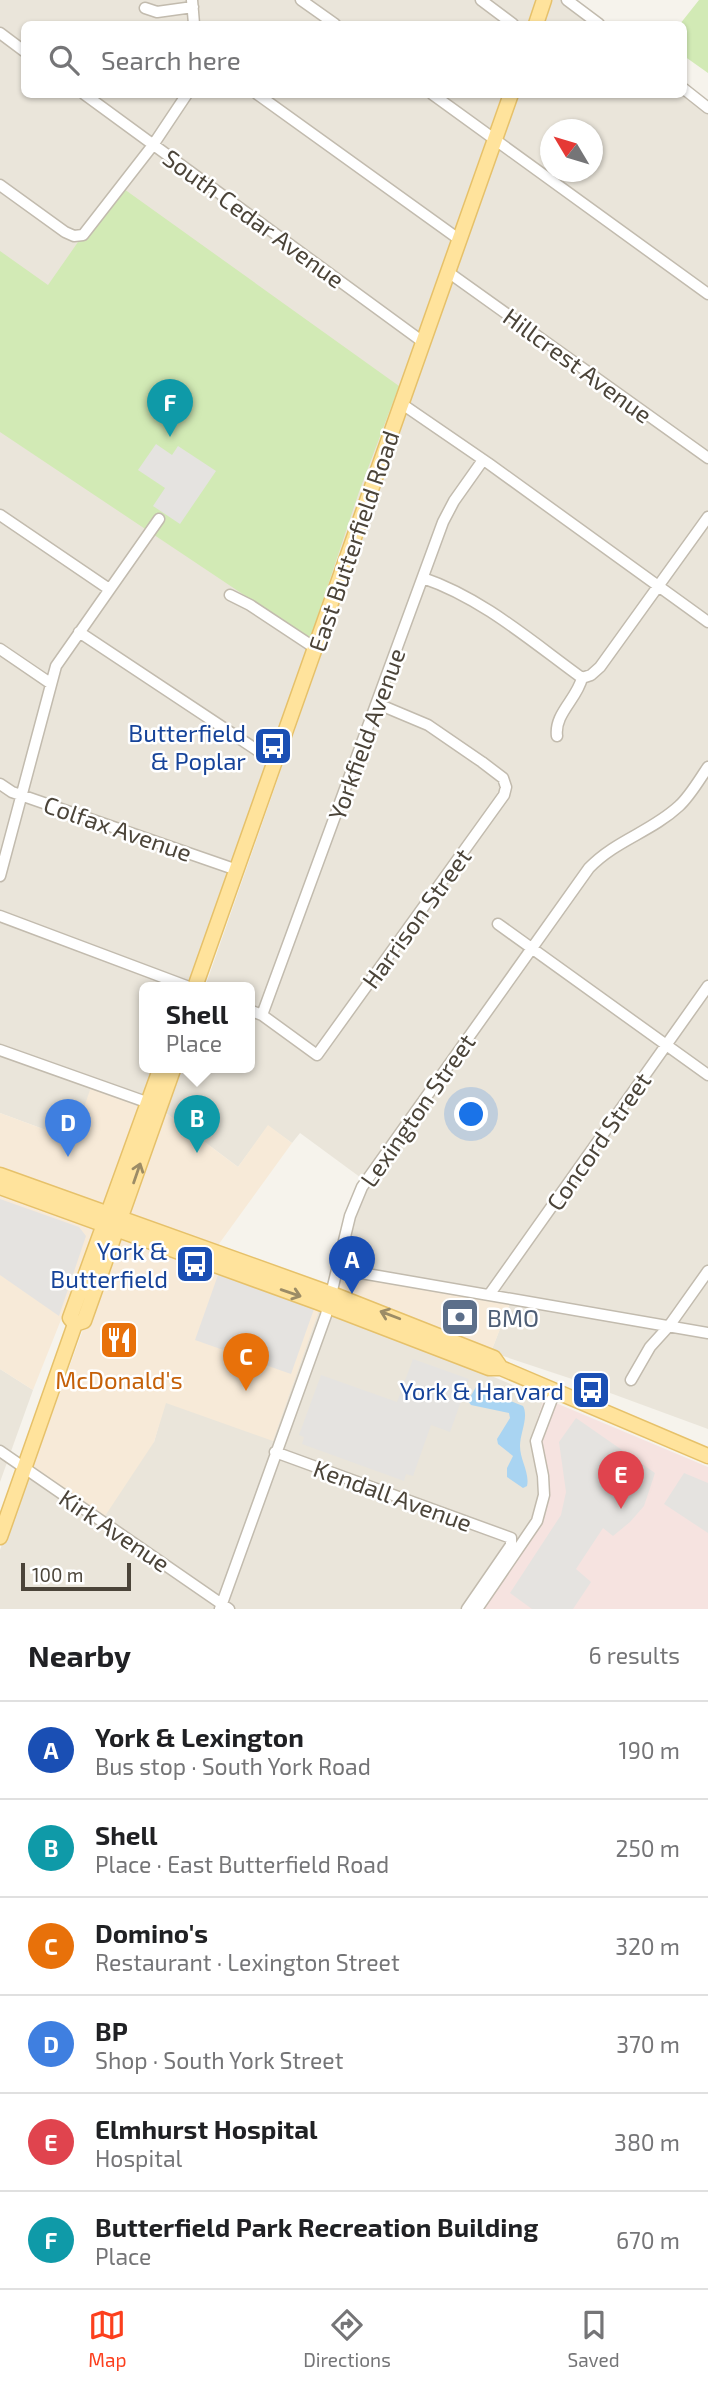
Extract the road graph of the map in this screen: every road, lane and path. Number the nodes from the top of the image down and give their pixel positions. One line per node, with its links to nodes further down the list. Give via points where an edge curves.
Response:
1 (301, 0): 6 (street)
2 (481, 0): 10 (street)
3 (544, 0): 11 (main road)
4 (567, 0): 12 (street)
5 (192, 3): 7 (street, via 157,12); 8 (street)
6 (318, 5): 9 (street)
7 (145, 8)
8 (194, 21)
9 (332, 21)
10 (509, 21)
11 (537, 21)
12 (595, 21)
13 (0, 33): 14 (street)
14 (21, 49)
15 (687, 91): 21 (street)
16 (89, 98): 23 (street, South Cedar Avenue)
17 (184, 98): 23 (street)
18 (263, 98): 25 (street)
19 (437, 98): 22 (street)
20 (510, 98): 22 (main road, East Butterfield Road)
21 (708, 108)
22 (495, 140): 25 (main road, East Butterfield Road); 27 (street)
23 (153, 145): 24 (street, via 89,230 79,236 65,232); 28 (street, South Cedar Avenue)
24 (0, 185)
25 (460, 240): 26 (main road, East Butterfield Road)
26 (448, 272): 28 (main road, East Butterfield Road); 30 (street, Hillcrest Avenue)
27 (708, 294)
28 (424, 342): 29 (main road, East Butterfield Road)
29 (402, 404): 31 (street); 41 (main road, East Butterfield Road)
30 (708, 458)
31 (483, 460): 35 (street, Yorkfield Avenue, via 448,511); 36 (street)
32 (0, 516): 37 (street)
33 (708, 517): 36 (street)
34 (159, 519): 37 (street)
35 (423, 578): 43 (street, via 478,603); 45 (street, Yorkfield Avenue)
36 (657, 586): 39 (street); 43 (street, via 600,667)
37 (109, 589): 40 (street)
38 (230, 595): 41 (street)
39 (708, 622)
40 (79, 632): 44 (street, via 55,666); 47 (street)
41 (315, 648): 47 (main road, East Butterfield Road)
42 (0, 649): 44 (street)
43 (582, 678): 46 (street, via 560,717)
44 (50, 683): 50 (street)
45 (377, 704): 60 (street, Yorkfield Avenue); 60 (street, Harrison Street, via 428,725 503,778 504,795 317,1055)
46 (557, 736)
47 (275, 762): 51 (main road, East Butterfield Road)
48 (708, 767): 55 (street, Lexington Street, via 679,806 598,858)
49 (0, 784): 50 (street, Colfax Avenue)
50 (21, 795): 51 (street, Colfax Avenue); 52 (street)
51 (237, 870): 57 (main road, East Butterfield Road)
52 (0, 876)
53 (0, 916): 56 (street)
54 (498, 924): 55 (street)
55 (532, 948): 61 (street); 74 (street, Lexington Street, via 367,1178 350,1216)
56 (176, 982)
57 (197, 982)
58 (708, 986): 61 (street, Concord Street)
59 (255, 1012): 60 (street)
60 (262, 1015)
61 (667, 1045): 65 (street); 76 (street, Concord Street)
62 (0, 1050): 66 (street)
63 (160, 1073): 66 (main road)
64 (171, 1073): 66 (main road)
65 (708, 1075)
66 (154, 1105): 68 (main road); 71 (main road, one-way to 66)
67 (0, 1175): 70 (main road)
68 (118, 1184): 70 (main road, via 99,1200); 71 (main road)
69 (0, 1187): 71 (main road)
70 (83, 1203): 71 (main road)
71 (113, 1221): 72 (main road); 73 (main road); 77 (main road); 78 (main road, via 70,1318)
72 (136, 1238): 73 (main road); 77 (main road, one-way to 77)
73 (107, 1259): 78 (main road, via 84,1321)
74 (338, 1269): 76 (street); 77 (street, Lexington Street)
75 (708, 1270): 79 (street)
76 (489, 1295): 79 (street)
77 (330, 1300): 82 (main road); 84 (street, Lexington Street)
78 (75, 1324): 86 (main road)
79 (669, 1326): 80 (street); 81 (street)
80 (708, 1333)
81 (631, 1380)
82 (555, 1391): 85 (main road); 90 (street, via 536,1441 544,1495 537,1521)
83 (0, 1451): 86 (street, Kirk Avenue)
84 (275, 1452): 88 (street, Lexington Street); 89 (street, Kendall Avenue, via 511,1538 511,1545)
85 (708, 1456)
86 (24, 1468): 87 (main road); 88 (street, Kirk Avenue)
87 (0, 1537)
88 (224, 1607)
89 (467, 1609)
90 (477, 1609)

